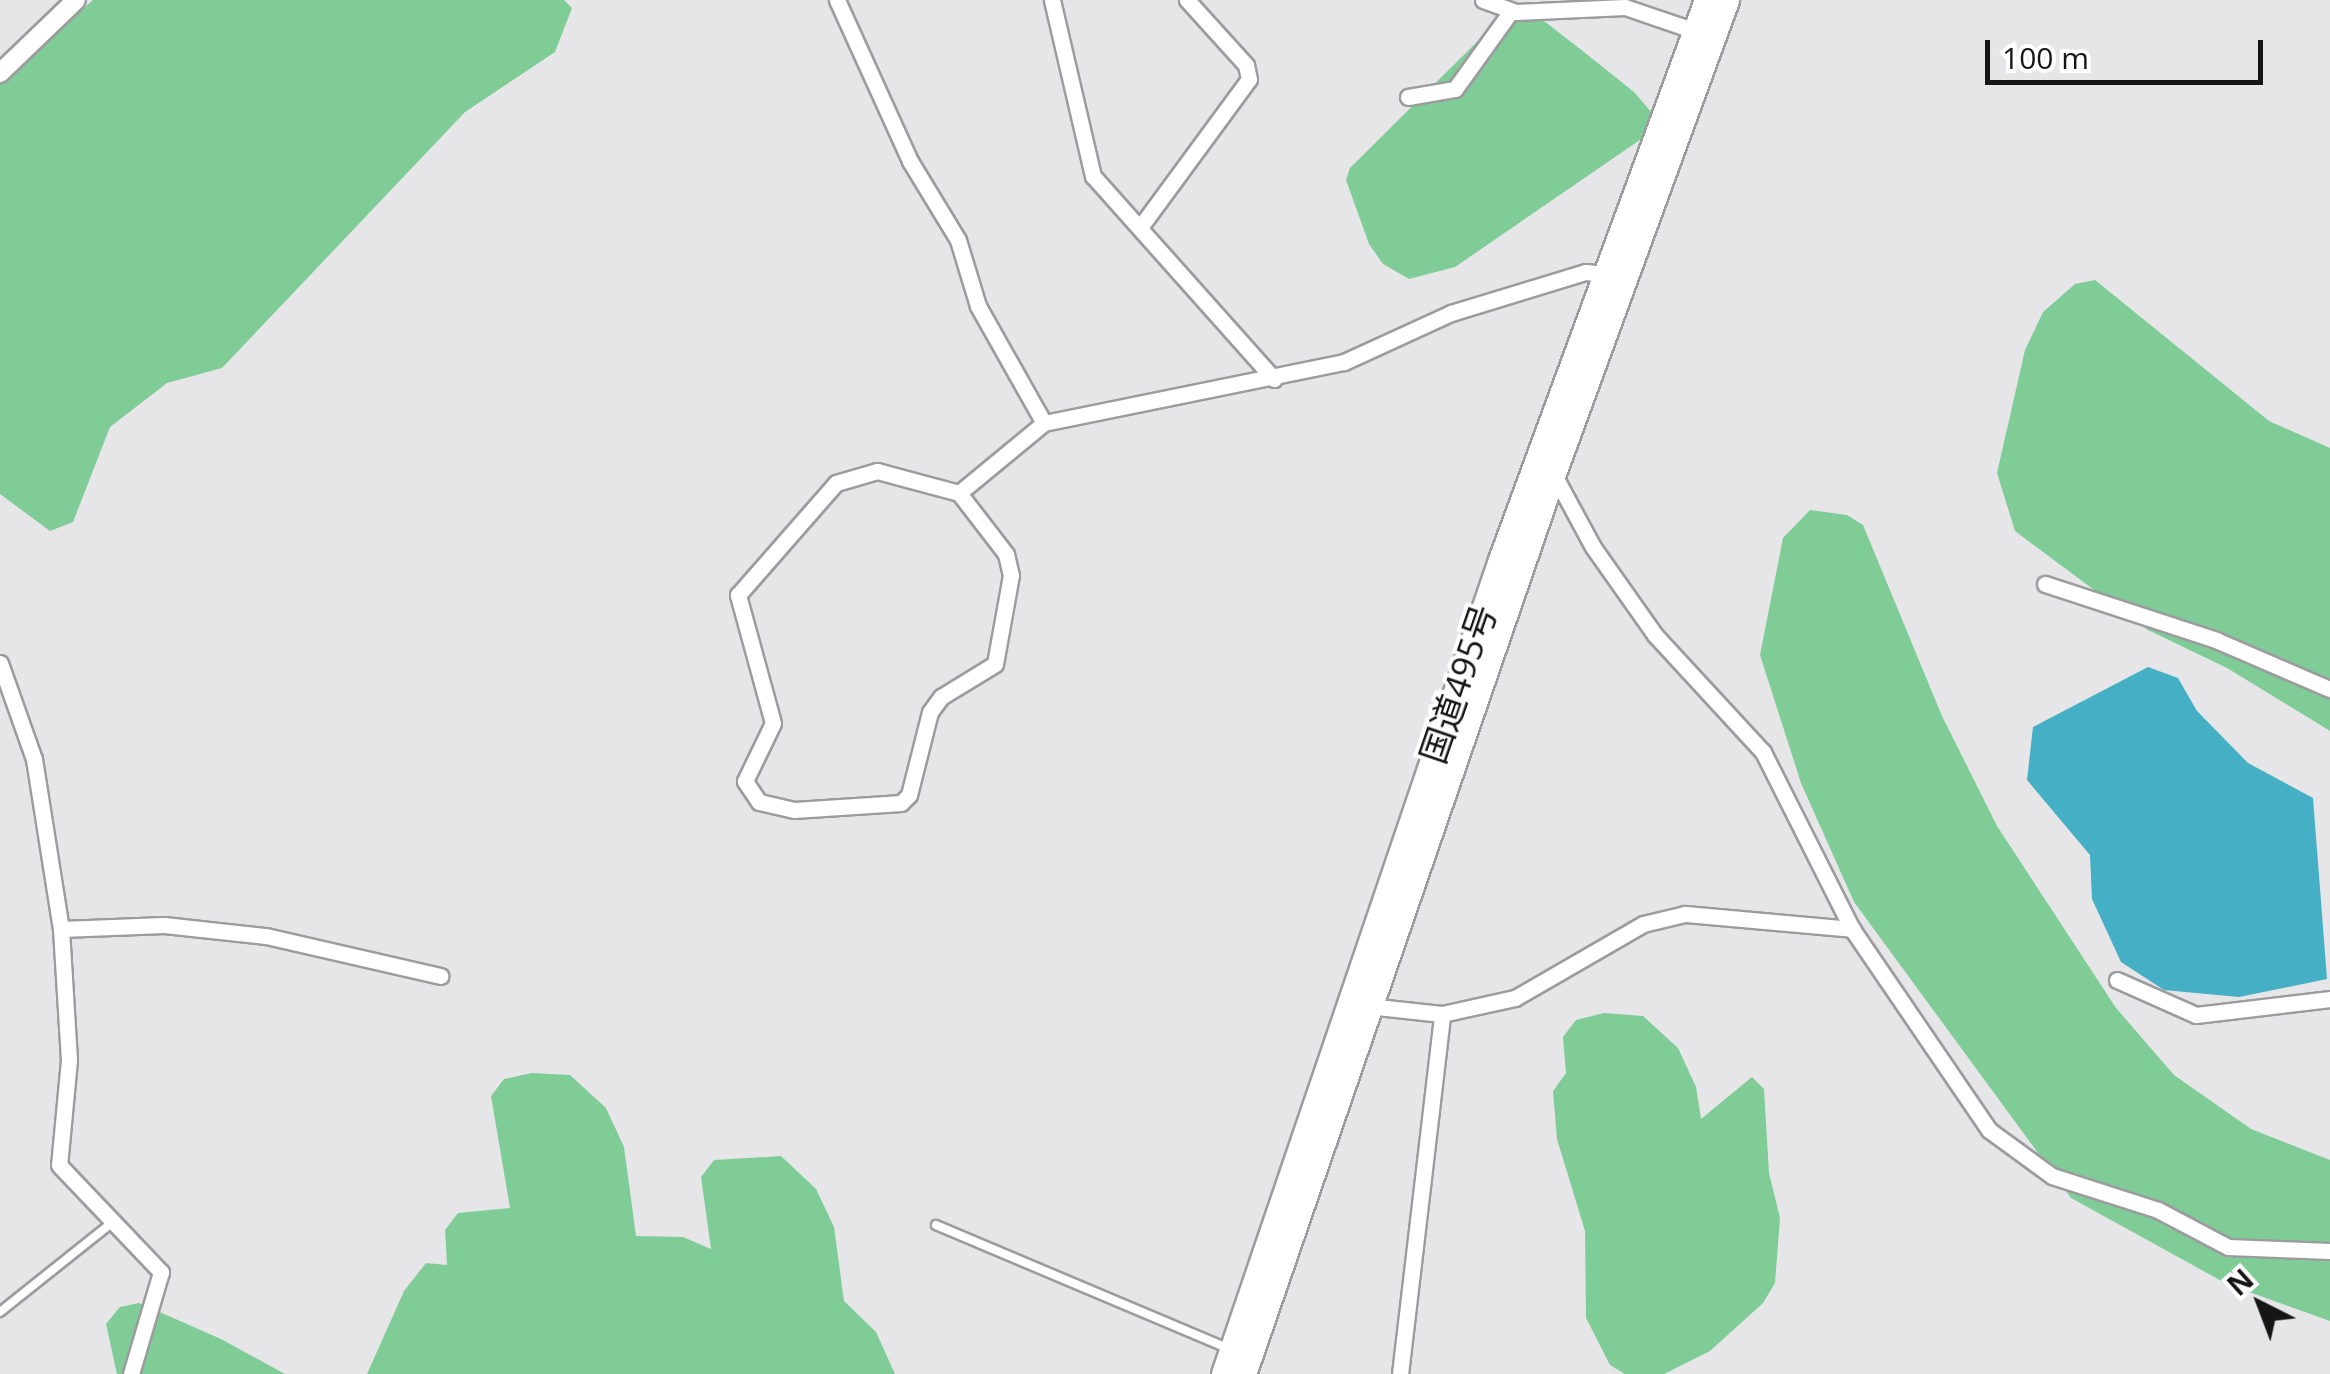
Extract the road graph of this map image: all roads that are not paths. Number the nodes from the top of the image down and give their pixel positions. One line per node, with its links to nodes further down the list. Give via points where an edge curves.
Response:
1 (76, 0): 11 (street)
2 (837, 0): 16 (street, via 910,161 958,240 978,306)
3 (1052, 0): 13 (street, via 1093,176)
4 (1187, 0): 13 (street, via 1246,65 1249,79)
5 (1483, 0): 9 (street)
6 (1707, 0): 10 (highway, 国道495号)
7 (1726, 0): 17 (highway, 国道495号)
8 (1626, 3): 9 (street); 10 (street)
9 (1510, 10): 12 (street, via 1455,89)
10 (1696, 31): 14 (highway, 国道495号)
11 (0, 73)
12 (1408, 96)
13 (1141, 226): 15 (street)
14 (1607, 274): 15 (street, via 1584,272 1452,313 1344,362); 33 (highway, 国道495号, via 1501,560)
15 (1274, 379): 16 (street)
16 (1044, 423): 18 (street)
17 (1553, 473): 23 (street, via 1592,547 1655,635 1762,752); 27 (highway, 国道495号)
18 (959, 493): 18 (street, via 877,471 836,483 738,595 773,723 745,781 760,802 794,810 901,802 909,795 930,712 995,664 1011,575 1006,554)
19 (2045, 584): 21 (street, via 2216,640)
20 (0, 663): 22 (street, via 34,759)
21 (2330, 689)
22 (61, 929): 24 (street, via 164,925 266,936); 29 (street, via 69,1060 59,1165)
23 (1852, 930): 28 (street, via 1685,914 1644,924 1516,998); 31 (street, via 1989,1130 2052,1176 2158,1210 2228,1247)
24 (440, 976)
25 (2117, 980): 26 (street, via 2196,1015)
26 (2330, 999)
27 (1368, 1006): 28 (street); 35 (highway, 国道495号)
28 (1442, 1014): 36 (street)
29 (110, 1225): 32 (lane); 34 (street, via 161,1272)
30 (936, 1225): 33 (lane)
31 (2330, 1251)
32 (0, 1312)
33 (1228, 1362)
34 (131, 1374)
35 (1243, 1374)
36 (1400, 1374)

